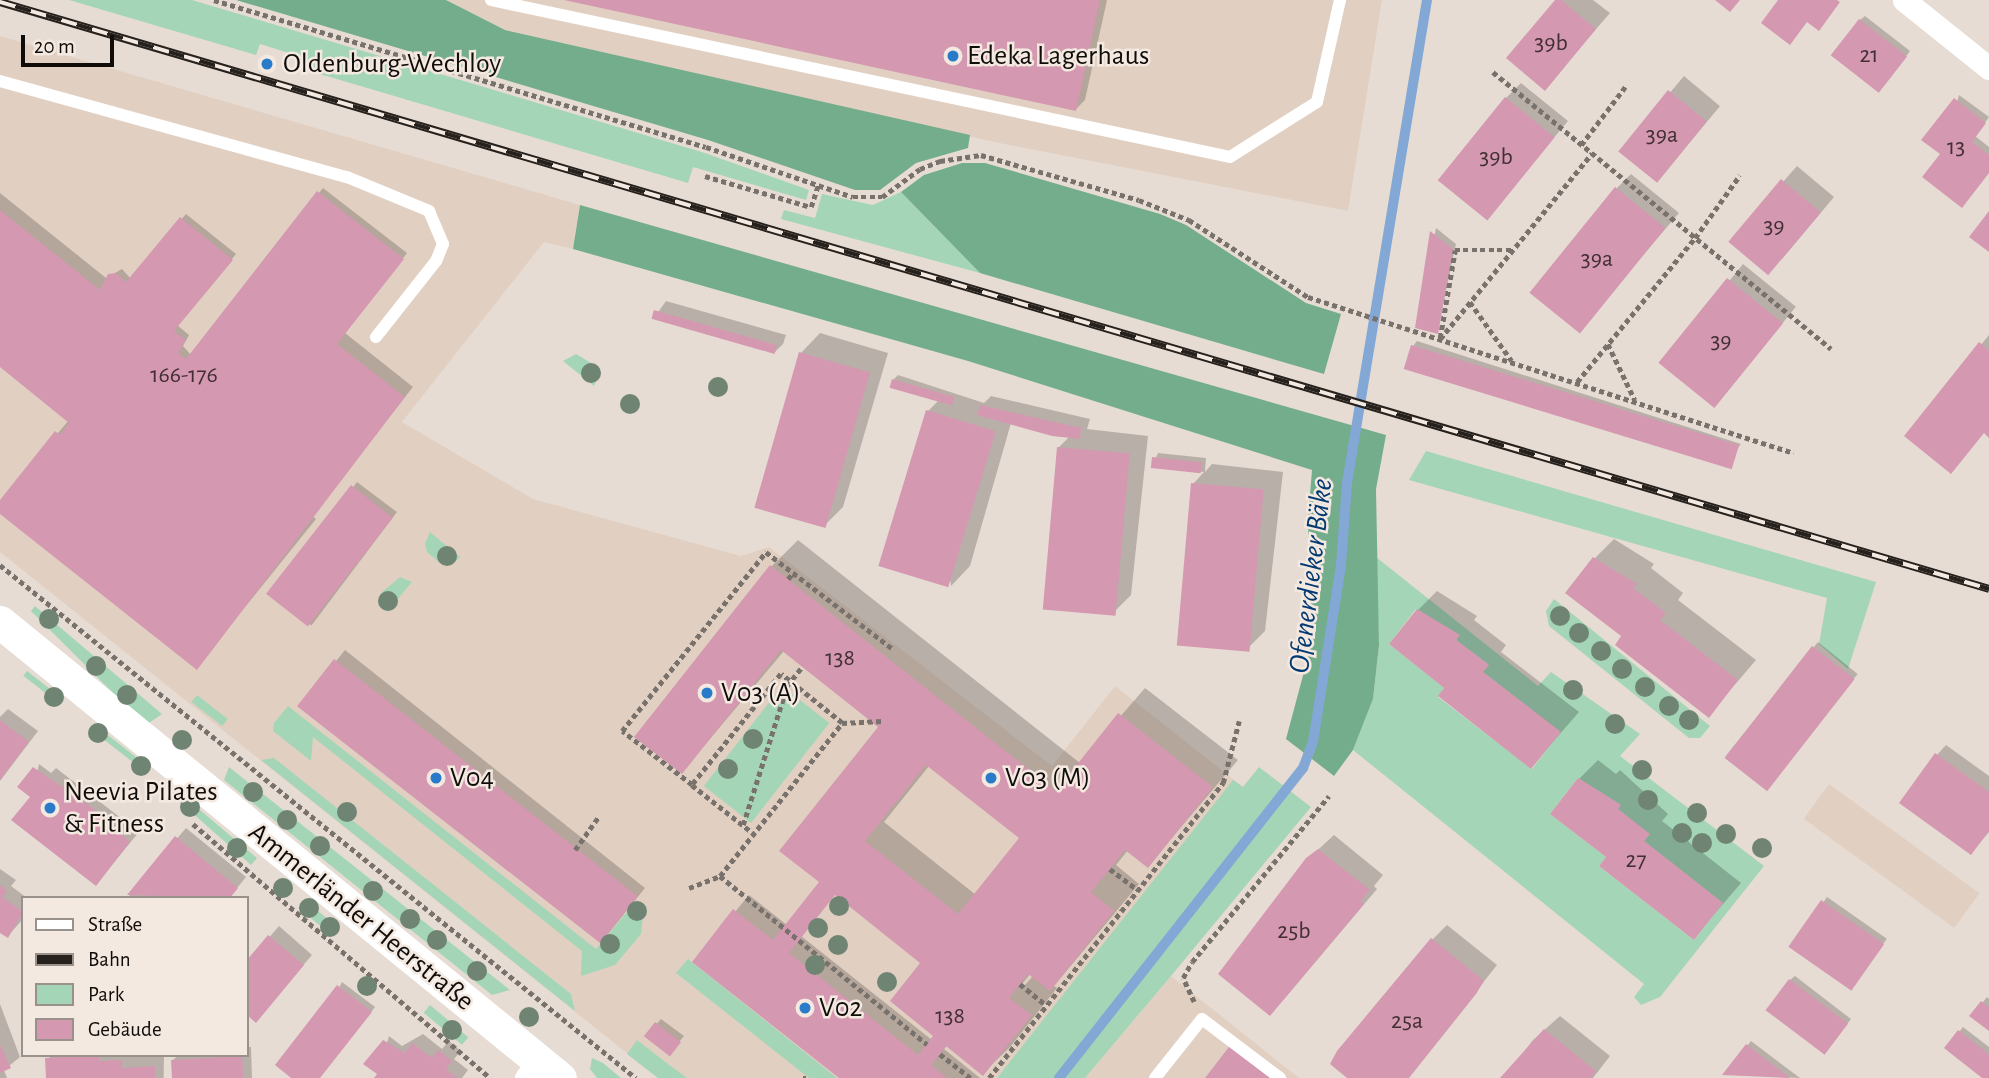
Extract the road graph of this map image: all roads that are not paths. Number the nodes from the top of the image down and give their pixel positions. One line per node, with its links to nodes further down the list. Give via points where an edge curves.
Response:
1 (491, 0): 2 (lane, via 1230,157 1317,103)
2 (1340, 0)
3 (1904, 0): 4 (street)
4 (1989, 68)
5 (0, 80): 6 (lane, via 347,177 429,211 443,244 436,261)
6 (376, 337)
7 (0, 622): 8 (street, Ammerländer Heerstraße)
8 (542, 1072)
9 (1155, 1078): 10 (lane, via 1202,1019)
10 (1280, 1078)

